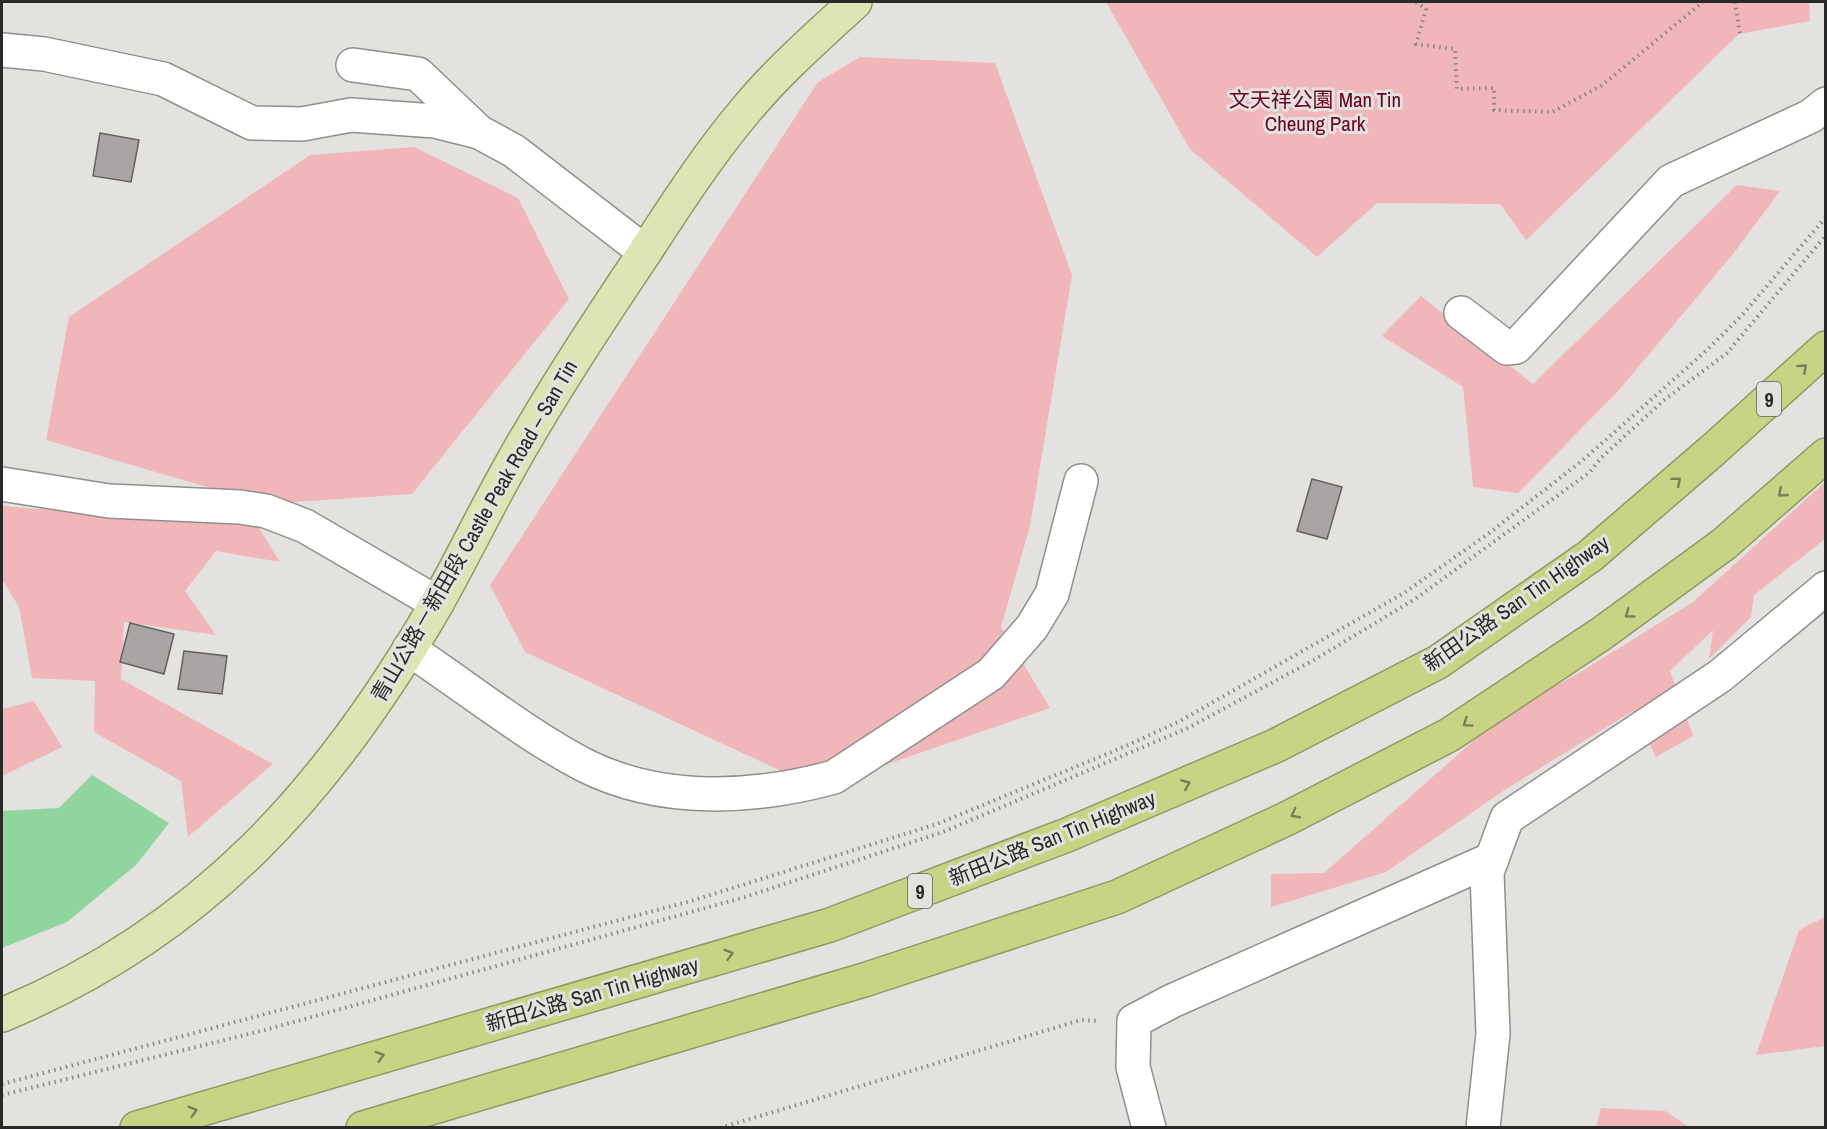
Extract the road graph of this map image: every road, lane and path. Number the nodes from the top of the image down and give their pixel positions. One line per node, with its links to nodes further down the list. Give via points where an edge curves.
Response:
1 (855, 2): 12 (main road, 青山公路－新田段 Castle Peak Road – San Tin, via 801,50 745,111)
2 (1416, 2): 3 (path, via 1426,9 1416,44 1455,49 1456,89 1494,88 1494,110 1552,112 1601,86)
3 (1703, 2)
4 (1735, 2): 5 (path)
5 (1740, 34)
6 (2, 50): 9 (street, via 44,54 163,79 252,123 302,124 351,115 435,121)
7 (353, 65): 9 (street, via 418,74)
8 (1826, 104): 13 (street, via 1811,116 1671,181 1516,347 1507,348)
9 (479, 132): 12 (street, via 514,151)
10 (1826, 217): 24 (path, via 1741,317 1583,460 1404,593 1180,721 937,824 783,874 691,902)
11 (1826, 235): 25 (path, via 1727,353 1663,401 1590,472 1415,599 1314,660 1188,728 943,832 745,897 265,1030)
12 (645, 252): 19 (main road, 青山公路－新田段 Castle Peak Road – San Tin, via 531,430)
13 (1461, 313)
14 (1826, 348): 26 (highway, 新田公路 San Tin Highway / 9, one-way to 14, via 830,925 1067,836 1275,746 1438,662 1590,556)
15 (1826, 455): 27 (highway, one-way to 27, via 1724,544 1601,634 1449,735 1286,819 1118,897 864,980)
16 (1081, 481): 20 (street, via 1053,594 1032,627 991,674 834,777 807,784 754,794 695,793 609,775 564,754)
17 (2, 484): 19 (street, via 109,501 266,511 305,526)
18 (1826, 588): 21 (street, via 1720,676 1507,818)
19 (437, 603): 20 (main road, 青山公路－新田段 Castle Peak Road – San Tin)
20 (409, 649): 22 (main road, 青山公路－新田段 Castle Peak Road – San Tin, via 320,776 238,867 184,912 122,954 58,990)
21 (1492, 859): 23 (street); 30 (street, via 1487,872 1493,1034)
22 (2, 1015)
23 (1134, 1021): 28 (path, via 1081,1020); 29 (street, via 1133,1067)
24 (2, 1084)
25 (2, 1095)
26 (137, 1128)
27 (363, 1128)
28 (720, 1128)
29 (1149, 1128)
30 (1484, 1128)

